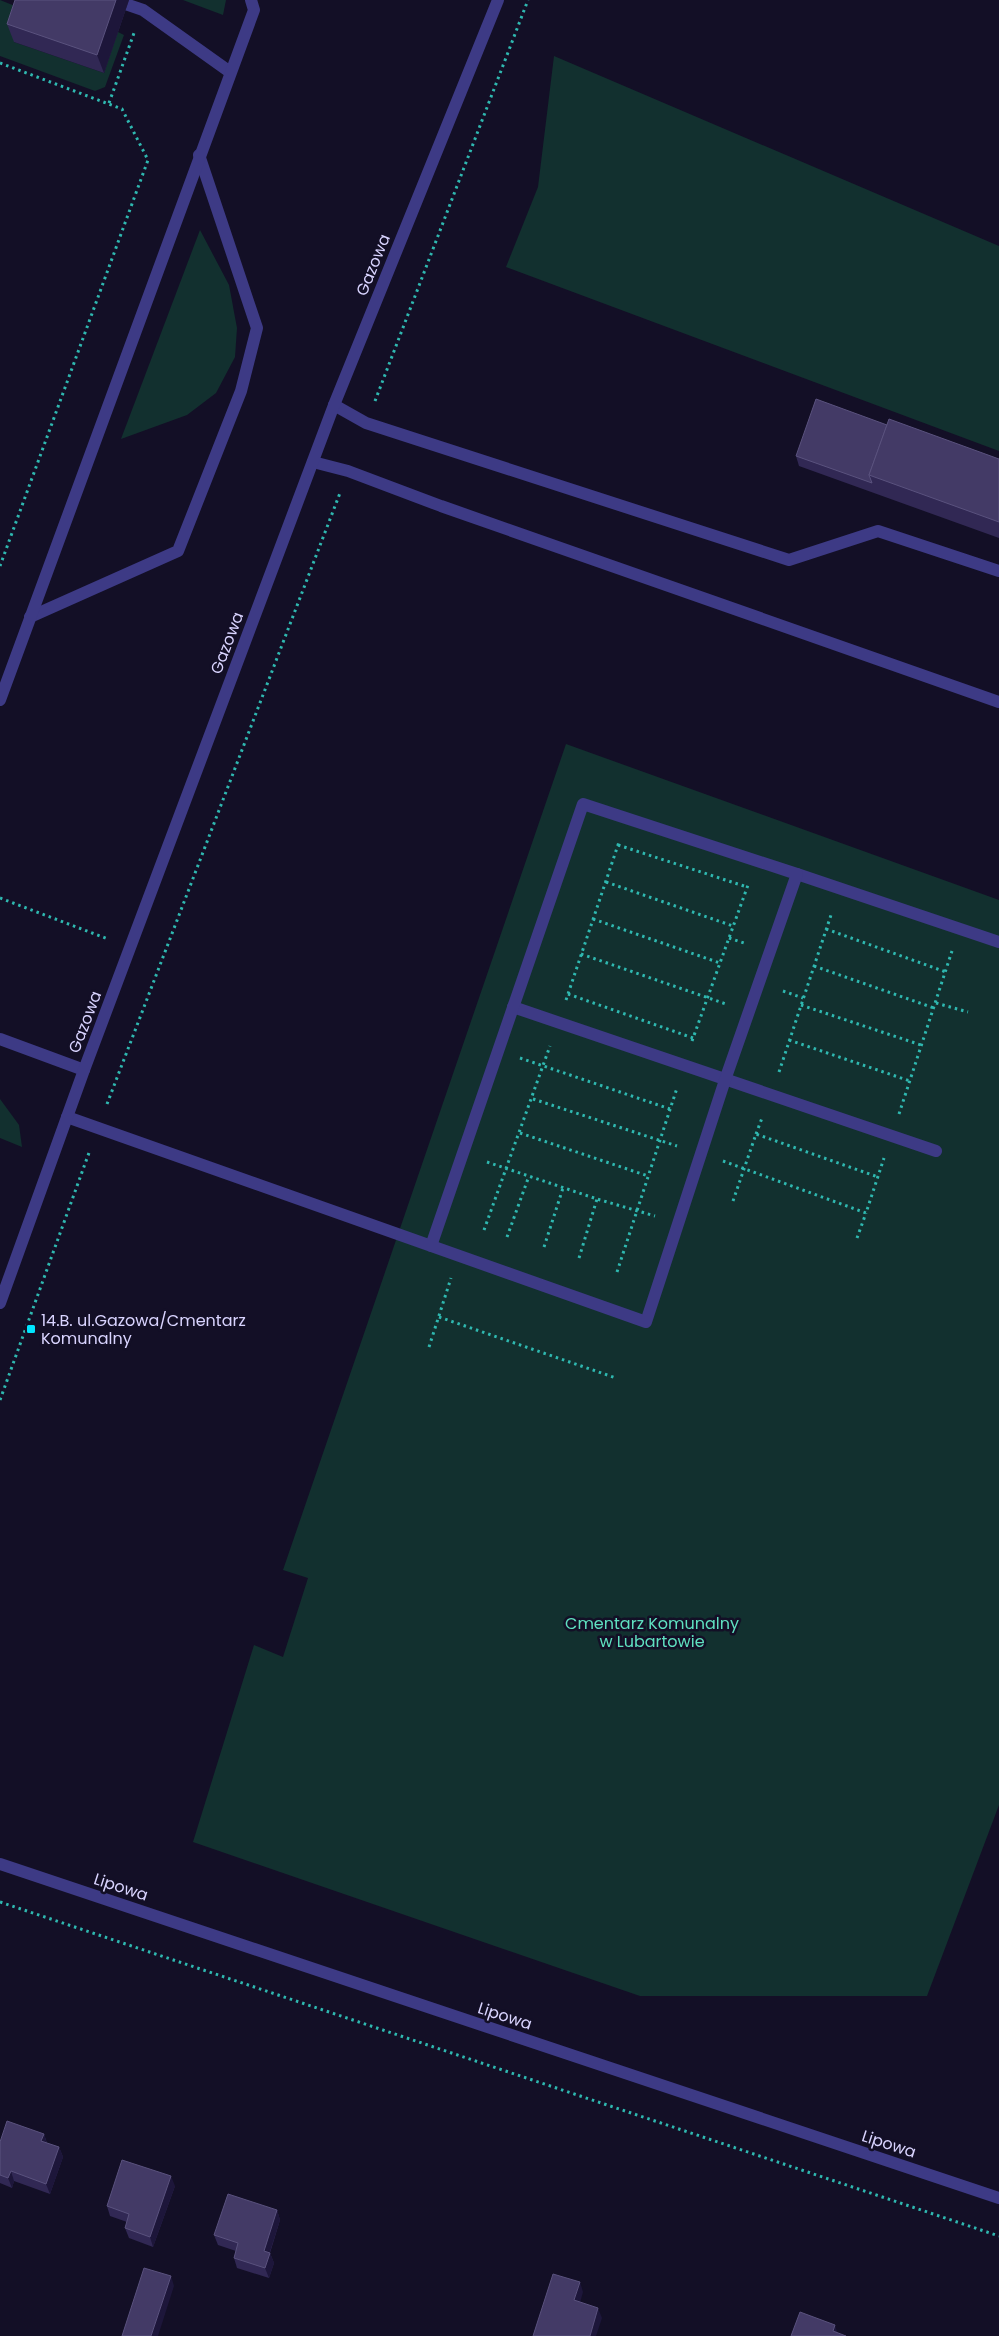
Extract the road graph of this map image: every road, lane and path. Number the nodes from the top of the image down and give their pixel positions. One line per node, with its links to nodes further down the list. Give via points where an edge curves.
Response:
1 (114, 0): 5 (street)
2 (251, 0): 7 (street, via 254,10)
3 (498, 0): 10 (street, Gazowa)
4 (528, 0): 11 (path)
5 (143, 10): 7 (street); 8 (path)
6 (0, 63): 8 (path)
7 (230, 72): 9 (street)
8 (109, 103): 14 (path, via 122,109 148,160)
9 (199, 155): 16 (street); 16 (street, via 257,328 241,391 178,550)
10 (334, 405): 11 (street); 12 (street, Gazowa)
11 (366, 423): 15 (street, via 789,560 878,531)
12 (313, 462): 13 (street); 32 (street, Gazowa)
13 (348, 471): 18 (street); 34 (path)
14 (0, 566)
15 (999, 571)
16 (30, 617): 17 (street)
17 (0, 700)
18 (999, 702)
19 (626, 818): 20 (path); 21 (street); 42 (street, via 583,804)
20 (618, 845): 23 (path); 24 (path)
21 (756, 860): 22 (street); 24 (path)
22 (797, 874): 25 (street); 44 (street)
23 (606, 882): 27 (path); 28 (path)
24 (747, 888): 28 (path)
25 (840, 888): 29 (path); 30 (street)
26 (0, 898): 32 (path)
27 (593, 919): 33 (path); 35 (path)
28 (733, 926): 35 (path)
29 (826, 929): 36 (path); 37 (path)
30 (959, 929): 31 (street); 37 (path)
31 (999, 942)
32 (130, 947): 34 (path); 54 (street, Gazowa)
33 (581, 954): 38 (path); 39 (path)
34 (162, 960): 65 (path)
35 (720, 962): 39 (path)
36 (814, 966): 41 (path); 43 (path)
37 (946, 972): 40 (path)
38 (568, 994): 46 (path); 47 (path)
39 (708, 998): 44 (path); 47 (path)
40 (936, 1003): 43 (path); 45 (path)
41 (801, 1004): 49 (path); 50 (path)
42 (514, 1007): 46 (street); 51 (street)
43 (934, 1008): 50 (path)
44 (748, 1012): 56 (street)
45 (968, 1012)
46 (558, 1023): 52 (path); 53 (street)
47 (693, 1038): 53 (path)
48 (0, 1039): 54 (street)
49 (789, 1040): 55 (path, via 778,1074); 57 (path)
50 (922, 1045): 57 (path)
51 (498, 1052): 52 (path); 72 (street)
52 (544, 1066): 59 (path); 60 (path)
53 (684, 1066): 56 (street); 60 (path)
54 (84, 1070): 64 (street, Gazowa)
55 (787, 1078)
56 (725, 1080): 58 (street); 71 (street)
57 (910, 1081): 63 (path)
58 (770, 1095): 67 (path); 68 (street)
59 (533, 1099): 66 (path); 69 (path)
60 (670, 1109): 69 (path)
61 (890, 1113): 63 (path)
62 (906, 1115): 63 (path)
63 (899, 1116)
64 (67, 1117): 65 (street); 92 (street, Gazowa)
65 (98, 1128): 87 (street); 96 (path)
66 (520, 1133): 73 (path); 76 (path)
67 (756, 1134): 74 (path); 77 (path)
68 (891, 1136): 70 (street); 77 (path)
69 (660, 1140): 71 (path); 76 (path)
70 (936, 1151)
71 (701, 1153): 74 (path); 83 (street)
72 (464, 1154): 73 (path); 87 (street)
73 (506, 1168): 75 (path); 84 (path)
74 (744, 1169): 80 (path); 82 (path)
75 (529, 1176): 78 (path); 85 (path)
76 (648, 1176): 81 (path)
77 (878, 1176): 82 (path)
78 (563, 1188): 79 (path); 88 (path)
79 (597, 1199): 81 (path); 90 (path)
80 (733, 1201)
81 (638, 1210): 83 (path); 91 (path)
82 (866, 1213): 86 (path)
83 (679, 1224): 89 (street, via 646,1322)
84 (484, 1230)
85 (508, 1237)
86 (857, 1238)
87 (431, 1246): 89 (street)
88 (544, 1247)
89 (459, 1255): 93 (path)
90 (579, 1258)
91 (617, 1272)
92 (0, 1303)
93 (438, 1317): 94 (path); 95 (path)
94 (429, 1347)
95 (616, 1378)
96 (0, 1400)
97 (0, 1864): 99 (street, Lipowa)
98 (0, 1902): 100 (path)
99 (999, 2198)
100 (999, 2236)

